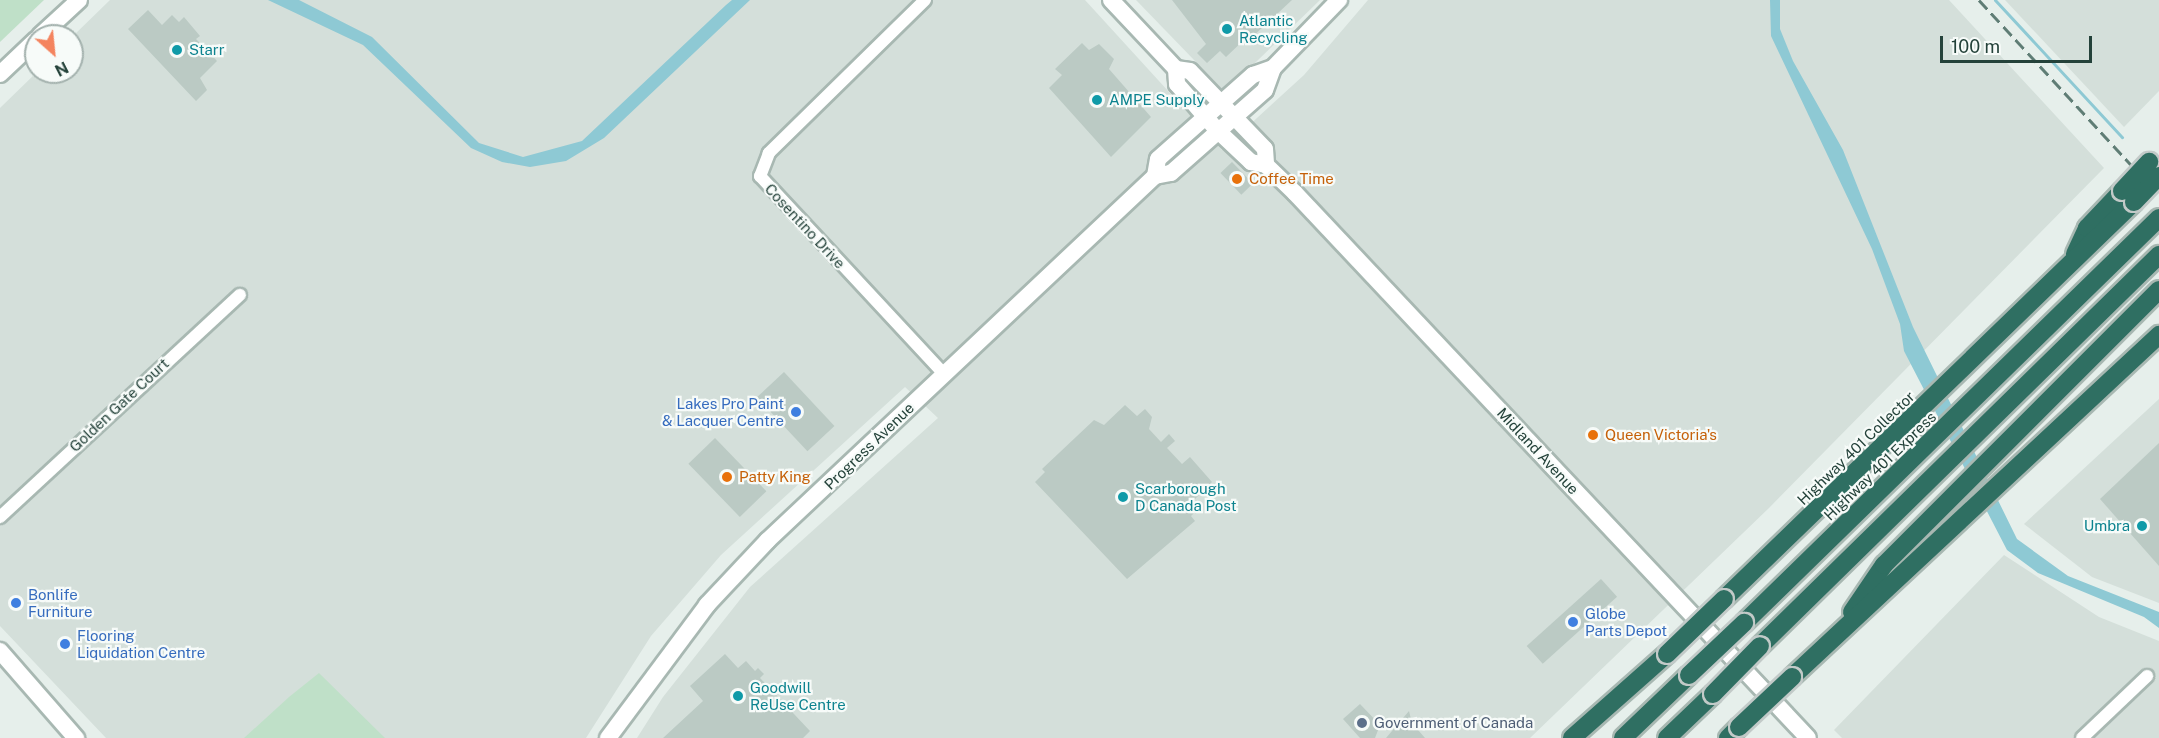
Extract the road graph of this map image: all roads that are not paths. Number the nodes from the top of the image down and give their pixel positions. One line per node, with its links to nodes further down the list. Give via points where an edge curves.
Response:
1 (79, 0): 5 (main road)
2 (926, 0): 22 (street, Cosentino Drive, via 769,153 760,176)
3 (1111, 0): 8 (main road, Midland Avenue)
4 (1340, 0): 7 (main road, Progress Avenue)
5 (53, 24)
6 (24, 51): 9 (main road)
7 (1273, 68): 10 (main road, Progress Avenue, via 1253,75); 12 (main road, Progress Avenue, via 1264,90)
8 (1176, 69): 10 (main road, Midland Avenue, via 1190,71); 11 (main road, Midland Avenue, via 1177,84)
9 (0, 74)
10 (1220, 102): 11 (main road, Progress Avenue); 12 (main road, Midland Avenue)
11 (1205, 116): 13 (main road, Midland Avenue); 16 (main road, Progress Avenue, via 1158,159)
12 (1233, 116): 13 (main road, Progress Avenue); 15 (main road, Midland Avenue, via 1265,149)
13 (1217, 130): 15 (main road, Midland Avenue, via 1251,162); 16 (main road, Progress Avenue, via 1171,173)
14 (2156, 163): 27 (highway, Highway 401 Collector, bridge, via 2070,265)
15 (1266, 165): 35 (main road, Midland Avenue)
16 (1155, 176): 22 (main road, Progress Avenue)
17 (2157, 220): 33 (highway, Highway 401 Express, bridge)
18 (2159, 255): 34 (highway, bridge)
19 (2159, 290): 24 (highway, via 1884,565)
20 (240, 295): 23 (street, Golden Gate Court)
21 (2155, 340): 24 (highway)
22 (944, 374): 30 (main road, Progress Avenue, via 767,541 707,605)
23 (0, 517)
24 (1836, 636): 28 (highway, bridge)
25 (0, 651): 29 (main road)
26 (2147, 676): 36 (street)
27 (1600, 714): 31 (highway, Highway 401 Collector); 32 (highway)
28 (1733, 732)
29 (76, 738)
30 (608, 738)
31 (1572, 738)
32 (1587, 738)
33 (1623, 738)
34 (1667, 738)
35 (1809, 738)
36 (2082, 738)

